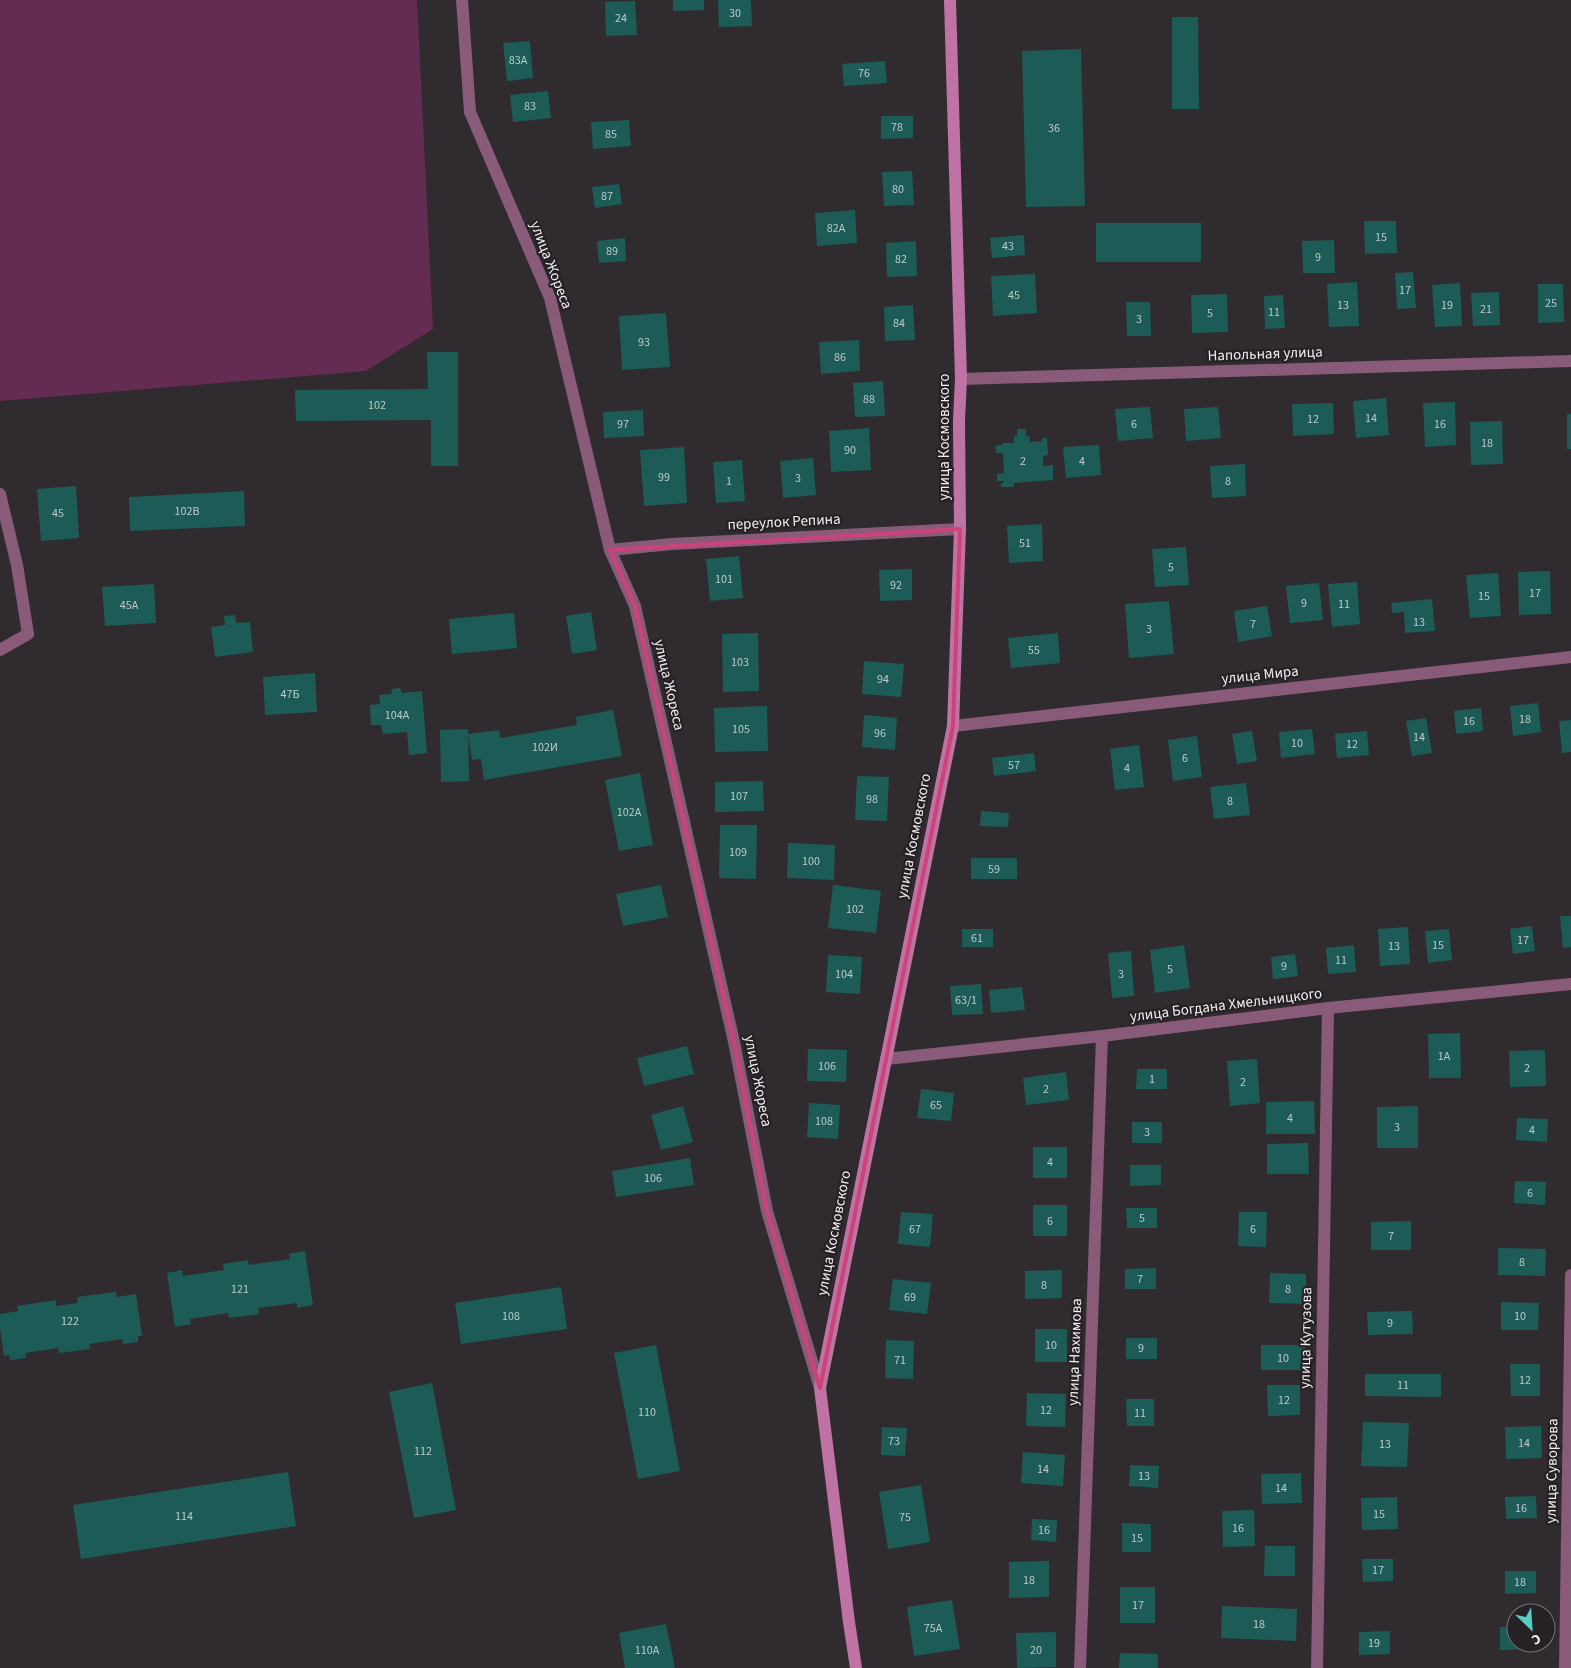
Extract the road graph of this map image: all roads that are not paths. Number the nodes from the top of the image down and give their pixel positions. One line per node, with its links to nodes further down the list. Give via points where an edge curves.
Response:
1 (462, 0): 7 (street, улица Жореса, via 470,112 550,298)
2 (950, 0): 4 (main road, улица Космовского)
3 (1571, 361): 4 (street, Напольная улица)
4 (961, 379): 6 (main road, улица Космовского)
5 (0, 494): 8 (street, via 17,565 28,634)
6 (960, 529): 7 (street, переулок Репина); 10 (main road, улица Космовского)
7 (610, 550): 16 (street, улица Жореса, via 635,606 734,1042 767,1211)
8 (0, 650)
9 (1571, 657): 10 (street, улица Мира)
10 (953, 726): 14 (main road, улица Космовского)
11 (1571, 984): 12 (street, улица Богдана Хмельницкого)
12 (1328, 1008): 13 (street, улица Богдана Хмельницкого); 19 (street, улица Кутузова)
13 (1102, 1036): 14 (street, улица Богдана Хмельницкого); 18 (street, улица Нахимова)
14 (886, 1059): 16 (main road, улица Космовского)
15 (1571, 1275): 20 (street, улица Суворова)
16 (820, 1388): 17 (main road, улица Космовского)
17 (856, 1668)
18 (1080, 1668)
19 (1317, 1668)
20 (1565, 1668)

